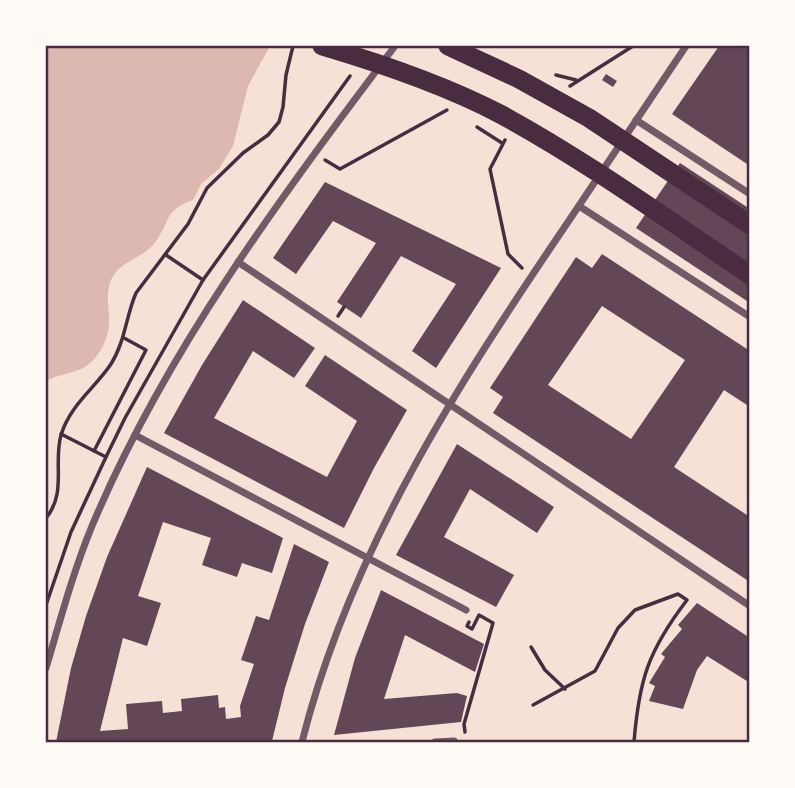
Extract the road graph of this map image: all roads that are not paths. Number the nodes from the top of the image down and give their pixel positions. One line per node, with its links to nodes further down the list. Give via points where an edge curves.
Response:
1 (322, 46): 10 (highway, via 419,79 501,115 582,162)
2 (395, 46): 9 (street)
3 (448, 46): 8 (highway, via 589,118)
4 (687, 46): 5 (street)
5 (636, 120): 6 (street); 7 (street)
6 (750, 194)
7 (579, 206): 11 (street); 12 (street)
8 (750, 225)
9 (238, 262): 12 (street); 13 (street, via 180,350)
10 (750, 275)
11 (750, 317)
12 (449, 406): 14 (street); 15 (street)
13 (135, 435): 14 (street); 17 (street, via 91,528)
14 (366, 558): 16 (street); 19 (street, via 328,654)
15 (750, 606)
16 (466, 610)
17 (46, 668)
18 (454, 741): 20 (street)
19 (302, 743)
20 (435, 743)

